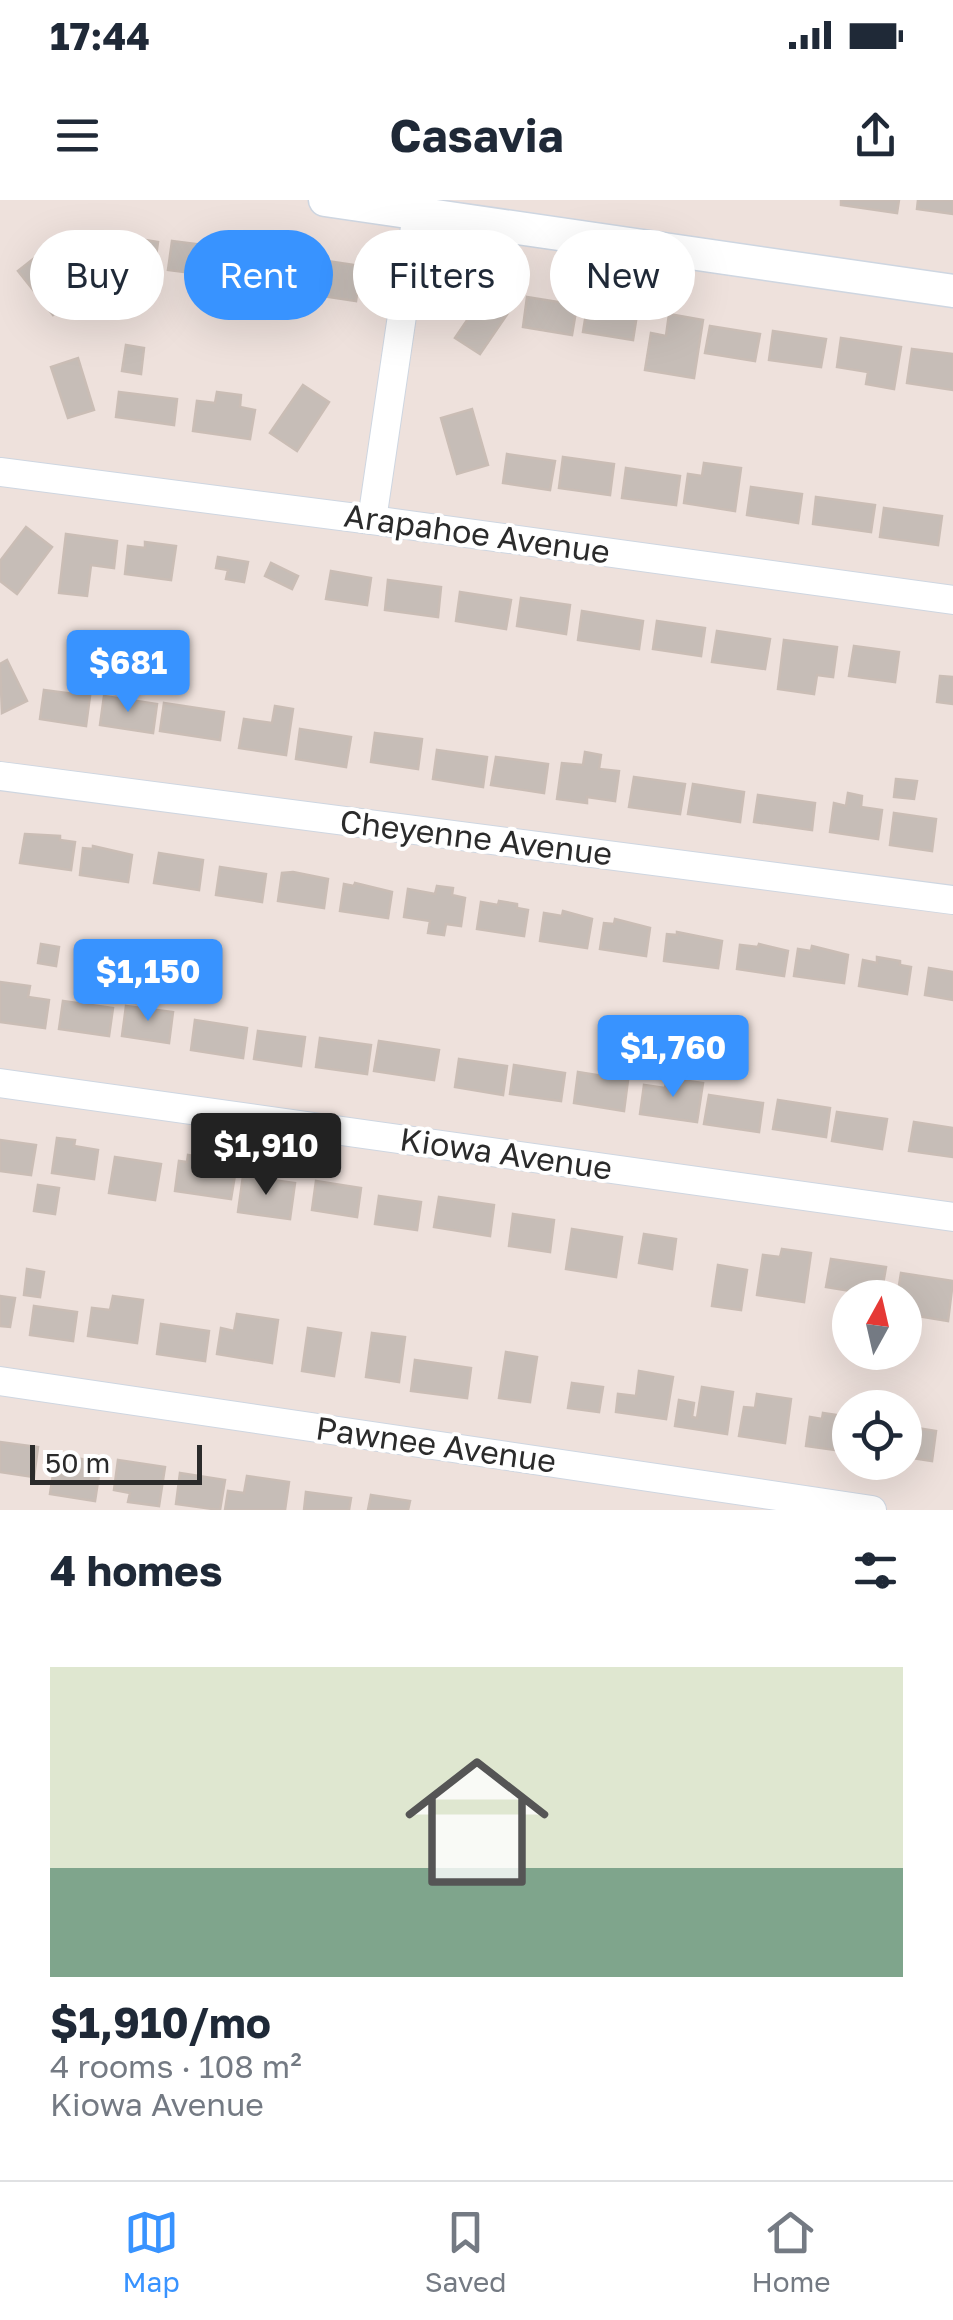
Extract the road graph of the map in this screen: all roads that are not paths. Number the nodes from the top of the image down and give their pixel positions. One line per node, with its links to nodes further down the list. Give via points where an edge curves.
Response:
1 (325, 200): 2 (street)
2 (418, 207): 3 (street); 5 (street)
3 (953, 291)
4 (0, 472): 5 (street, Arapahoe Avenue)
5 (372, 520): 6 (street, Arapahoe Avenue)
6 (953, 600)
7 (0, 776): 8 (street, Cheyenne Avenue)
8 (953, 900)
9 (0, 1083): 10 (street, Kiowa Avenue)
10 (953, 1217)
11 (0, 1382): 12 (street, Pawnee Avenue)
12 (826, 1506): 13 (street, Pawnee Avenue)
13 (872, 1510)

